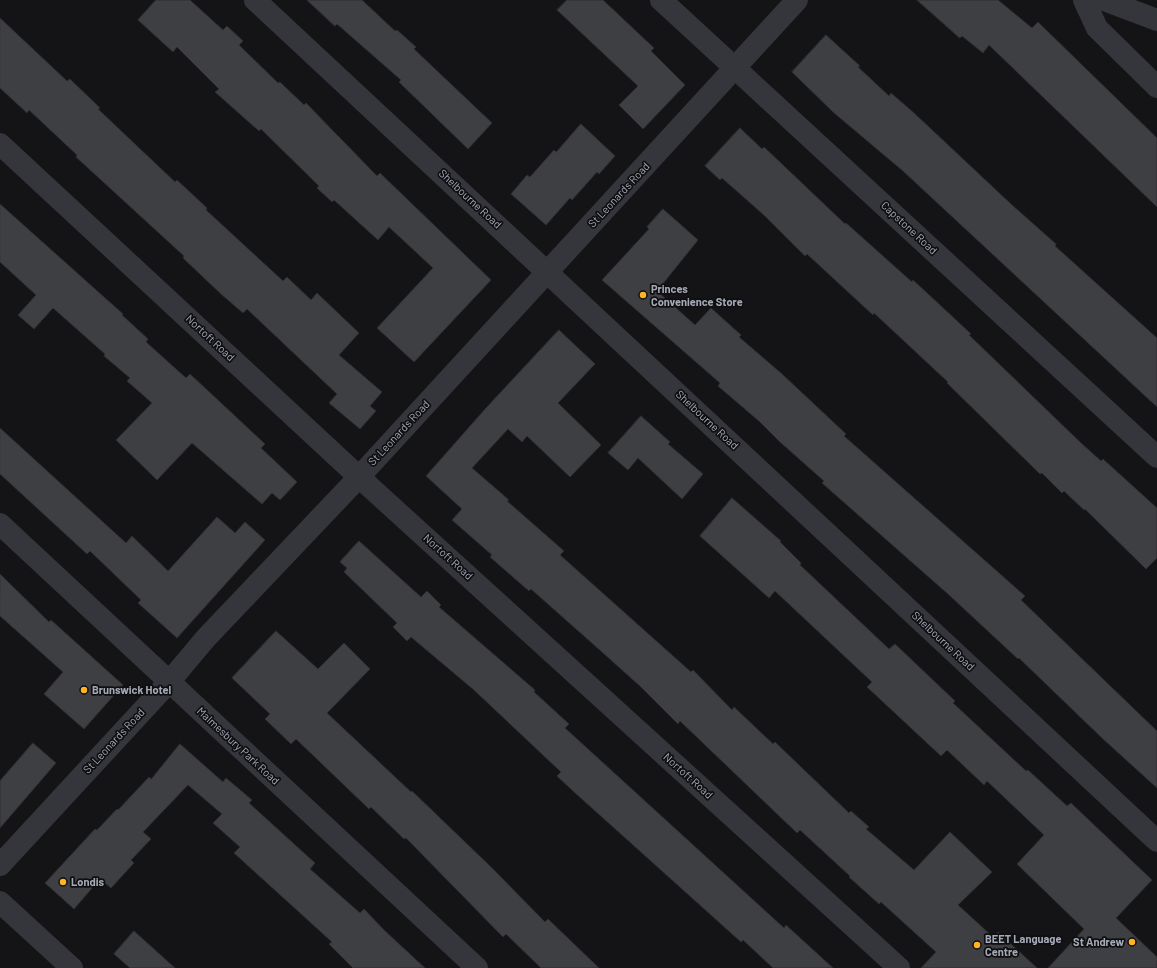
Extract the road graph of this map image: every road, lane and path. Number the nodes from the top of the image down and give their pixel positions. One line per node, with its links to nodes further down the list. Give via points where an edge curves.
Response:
1 (255, 0): 10 (street, Shelbourne Road)
2 (661, 0): 7 (street, Capstone Road)
3 (796, 0): 7 (street, St Leonards Road)
4 (1084, 0): 8 (street, via 1097,28)
5 (1104, 0): 6 (street)
6 (1157, 20)
7 (735, 68): 10 (street, St Leonards Road); 11 (street, Capstone Road)
8 (1157, 87)
9 (0, 144): 12 (street, Nortoft Road)
10 (548, 271): 12 (street, St Leonards Road); 15 (street, Shelbourne Road)
11 (1157, 457)
12 (359, 477): 14 (street, St Leonards Road, via 206,638); 20 (street, Nortoft Road)
13 (0, 524): 14 (street, Malmesbury Park Road)
14 (169, 682): 16 (street, St Leonards Road); 19 (street, Malmesbury Park Road)
15 (1157, 841)
16 (0, 865)
17 (0, 902): 18 (street)
18 (72, 968)
19 (477, 968)
20 (899, 968)

